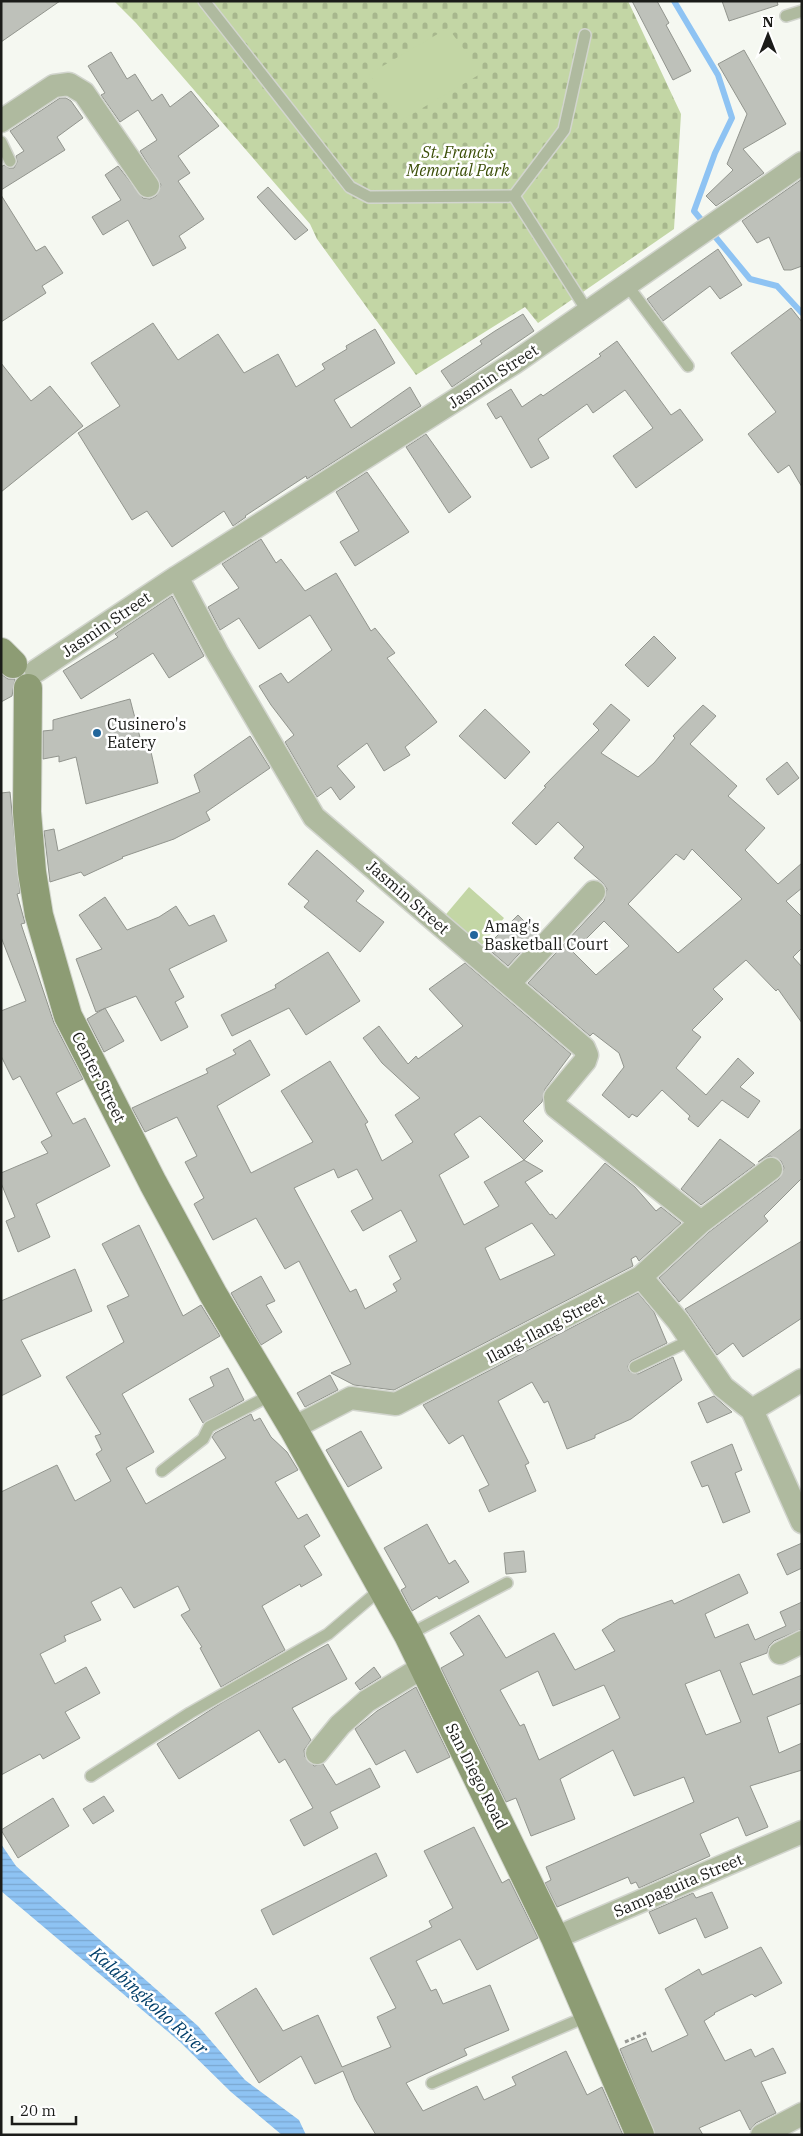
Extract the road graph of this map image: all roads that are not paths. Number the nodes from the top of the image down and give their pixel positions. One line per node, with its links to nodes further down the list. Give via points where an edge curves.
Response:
1 (204, 1): 10 (lane, via 350,187 369,196)
2 (802, 11): 3 (lane)
3 (786, 16)
4 (585, 35): 10 (lane, via 564,130)
5 (1, 121): 9 (street, via 54,86 70,84 84,93)
6 (1, 142): 7 (lane)
7 (10, 161)
8 (802, 163): 11 (street, Jasmin Street)
9 (148, 186)
10 (514, 196): 12 (lane)
11 (627, 285): 12 (street, Jasmin Street); 13 (lane)
12 (588, 312): 14 (street, Jasmin Street, via 514,364)
13 (688, 366)
14 (177, 577): 15 (street, Jasmin Street); 17 (street, Jasmin Street, via 314,817)
15 (20, 669): 24 (street, Center Street, via 32,872 39,915 68,1016 162,1200)
16 (594, 892): 17 (street)
17 (509, 984): 19 (street, Jasmin Street, via 587,1054 585,1061 555,1097 556,1107)
18 (771, 1169): 19 (street, Ilang-Ilang Street)
19 (701, 1222): 20 (street, Ilang-Ilang Street)
20 (642, 1277): 21 (street); 26 (street, Ilang-Ilang Street, via 396,1404 351,1398)
21 (691, 1340): 22 (lane); 25 (street, via 723,1386)
22 (635, 1367)
23 (802, 1380): 25 (street)
24 (273, 1394): 26 (street, Center Street); 27 (lane, via 210,1427 202,1440)
25 (752, 1410): 28 (street)
26 (293, 1428): 30 (street, San Diego Road)
27 (162, 1471)
28 (802, 1522)
29 (507, 1583): 31 (lane)
30 (383, 1588): 31 (street, San Diego Road); 36 (lane, via 328,1634 190,1713)
31 (408, 1635): 34 (street, San Diego Road)
32 (802, 1642): 33 (street)
33 (780, 1652)
34 (423, 1667): 35 (street, via 367,1701 340,1725); 38 (street, San Diego Road)
35 (317, 1753)
36 (90, 1776)
37 (802, 1832): 38 (street, Sampaguita Street)
38 (555, 1938): 39 (street, San Diego Road)
39 (588, 2016): 40 (lane); 42 (street, San Diego Road)
40 (432, 2083)
41 (802, 2114): 43 (street)
42 (640, 2135)
43 (762, 2135)

